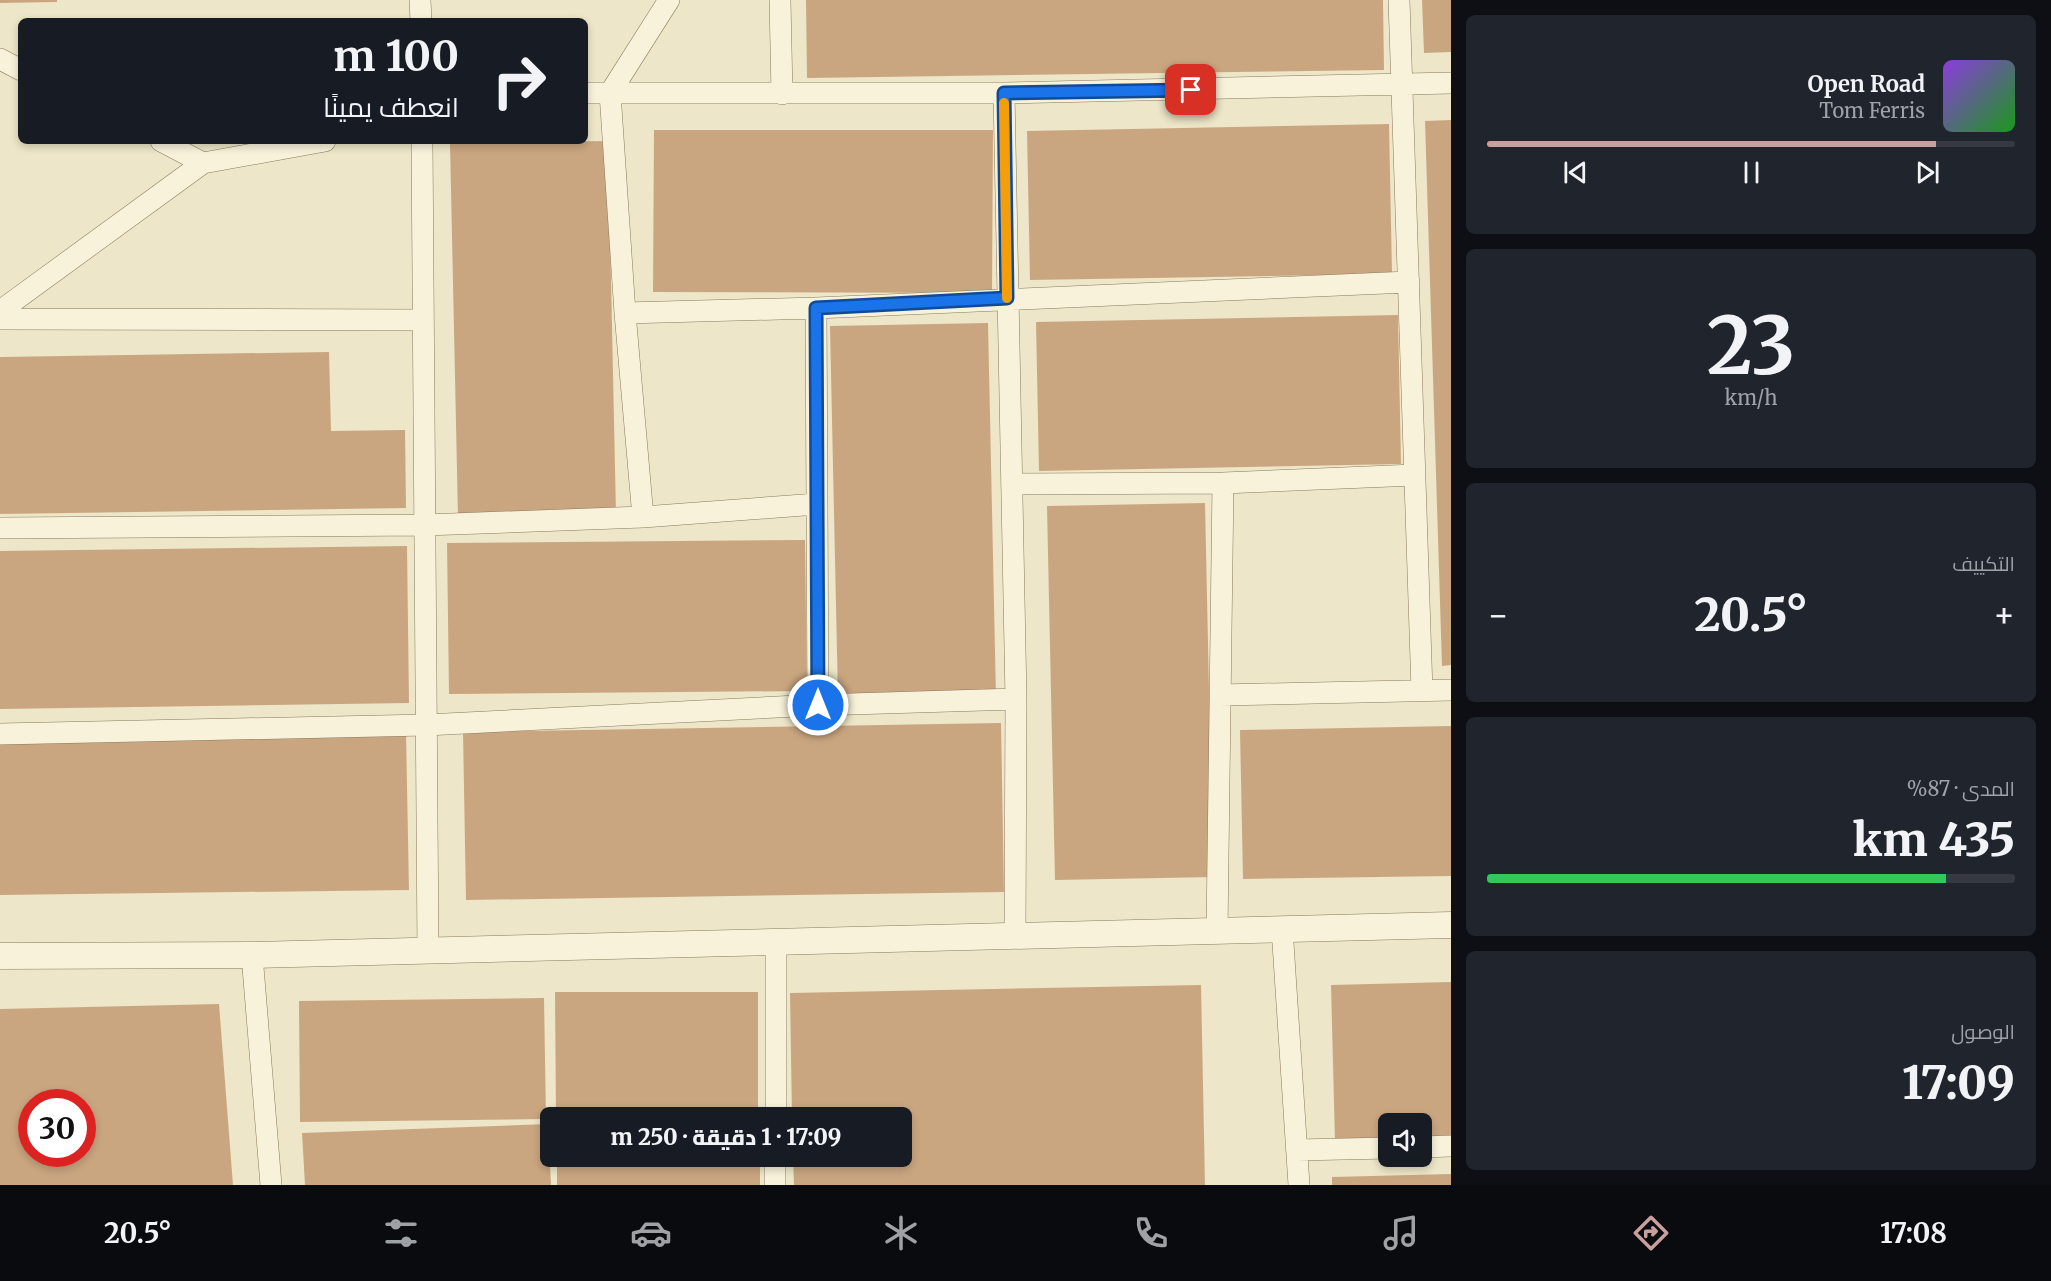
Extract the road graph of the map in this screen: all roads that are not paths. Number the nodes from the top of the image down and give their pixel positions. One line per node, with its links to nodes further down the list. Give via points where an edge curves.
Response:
1 (420, 0): 5 (street)
2 (669, 0): 11 (street)
3 (780, 0): 13 (street)
4 (1399, 0): 9 (street)
5 (421, 18)
6 (0, 59): 7 (street)
7 (18, 68)
8 (1451, 83): 9 (street)
9 (1402, 85): 12 (street); 18 (street)
10 (588, 93): 11 (street)
11 (610, 93): 13 (street); 22 (street)
12 (1004, 93): 13 (street); 19 (street)
13 (782, 94)
14 (167, 144): 17 (street)
15 (308, 144): 17 (street)
16 (422, 144): 24 (street)
17 (203, 163): 21 (street)
18 (1409, 282): 19 (street); 25 (street)
19 (1007, 298): 20 (street); 27 (street)
20 (816, 308): 22 (street); 28 (street)
21 (0, 311)
22 (625, 313): 29 (street)
23 (0, 319): 24 (street)
24 (423, 320): 30 (street)
25 (1415, 475): 26 (street); 33 (street)
26 (1223, 483): 27 (street); 34 (street)
27 (1012, 484): 35 (street)
28 (817, 504): 29 (street); 36 (street)
29 (643, 517): 30 (street)
30 (425, 525): 31 (street); 37 (street)
31 (0, 528)
32 (1451, 690): 33 (street)
33 (1422, 691): 34 (street)
34 (1220, 695): 41 (street)
35 (1016, 699): 36 (street); 42 (street)
36 (818, 705): 37 (street)
37 (426, 725): 38 (street); 44 (street)
38 (0, 734)
39 (1451, 925): 40 (street)
40 (1282, 928): 41 (street); 51 (street)
41 (1217, 931): 42 (street)
42 (1015, 936): 43 (street)
43 (776, 941): 44 (street); 47 (street)
44 (428, 951): 45 (street)
45 (252, 955): 46 (street); 53 (street)
46 (0, 956)
47 (776, 1107)
48 (1451, 1146): 49 (street)
49 (1432, 1147)
50 (1378, 1148): 51 (street)
51 (1297, 1150): 55 (street)
52 (776, 1167): 54 (street)
53 (271, 1185)
54 (775, 1185)
55 (1299, 1185)

